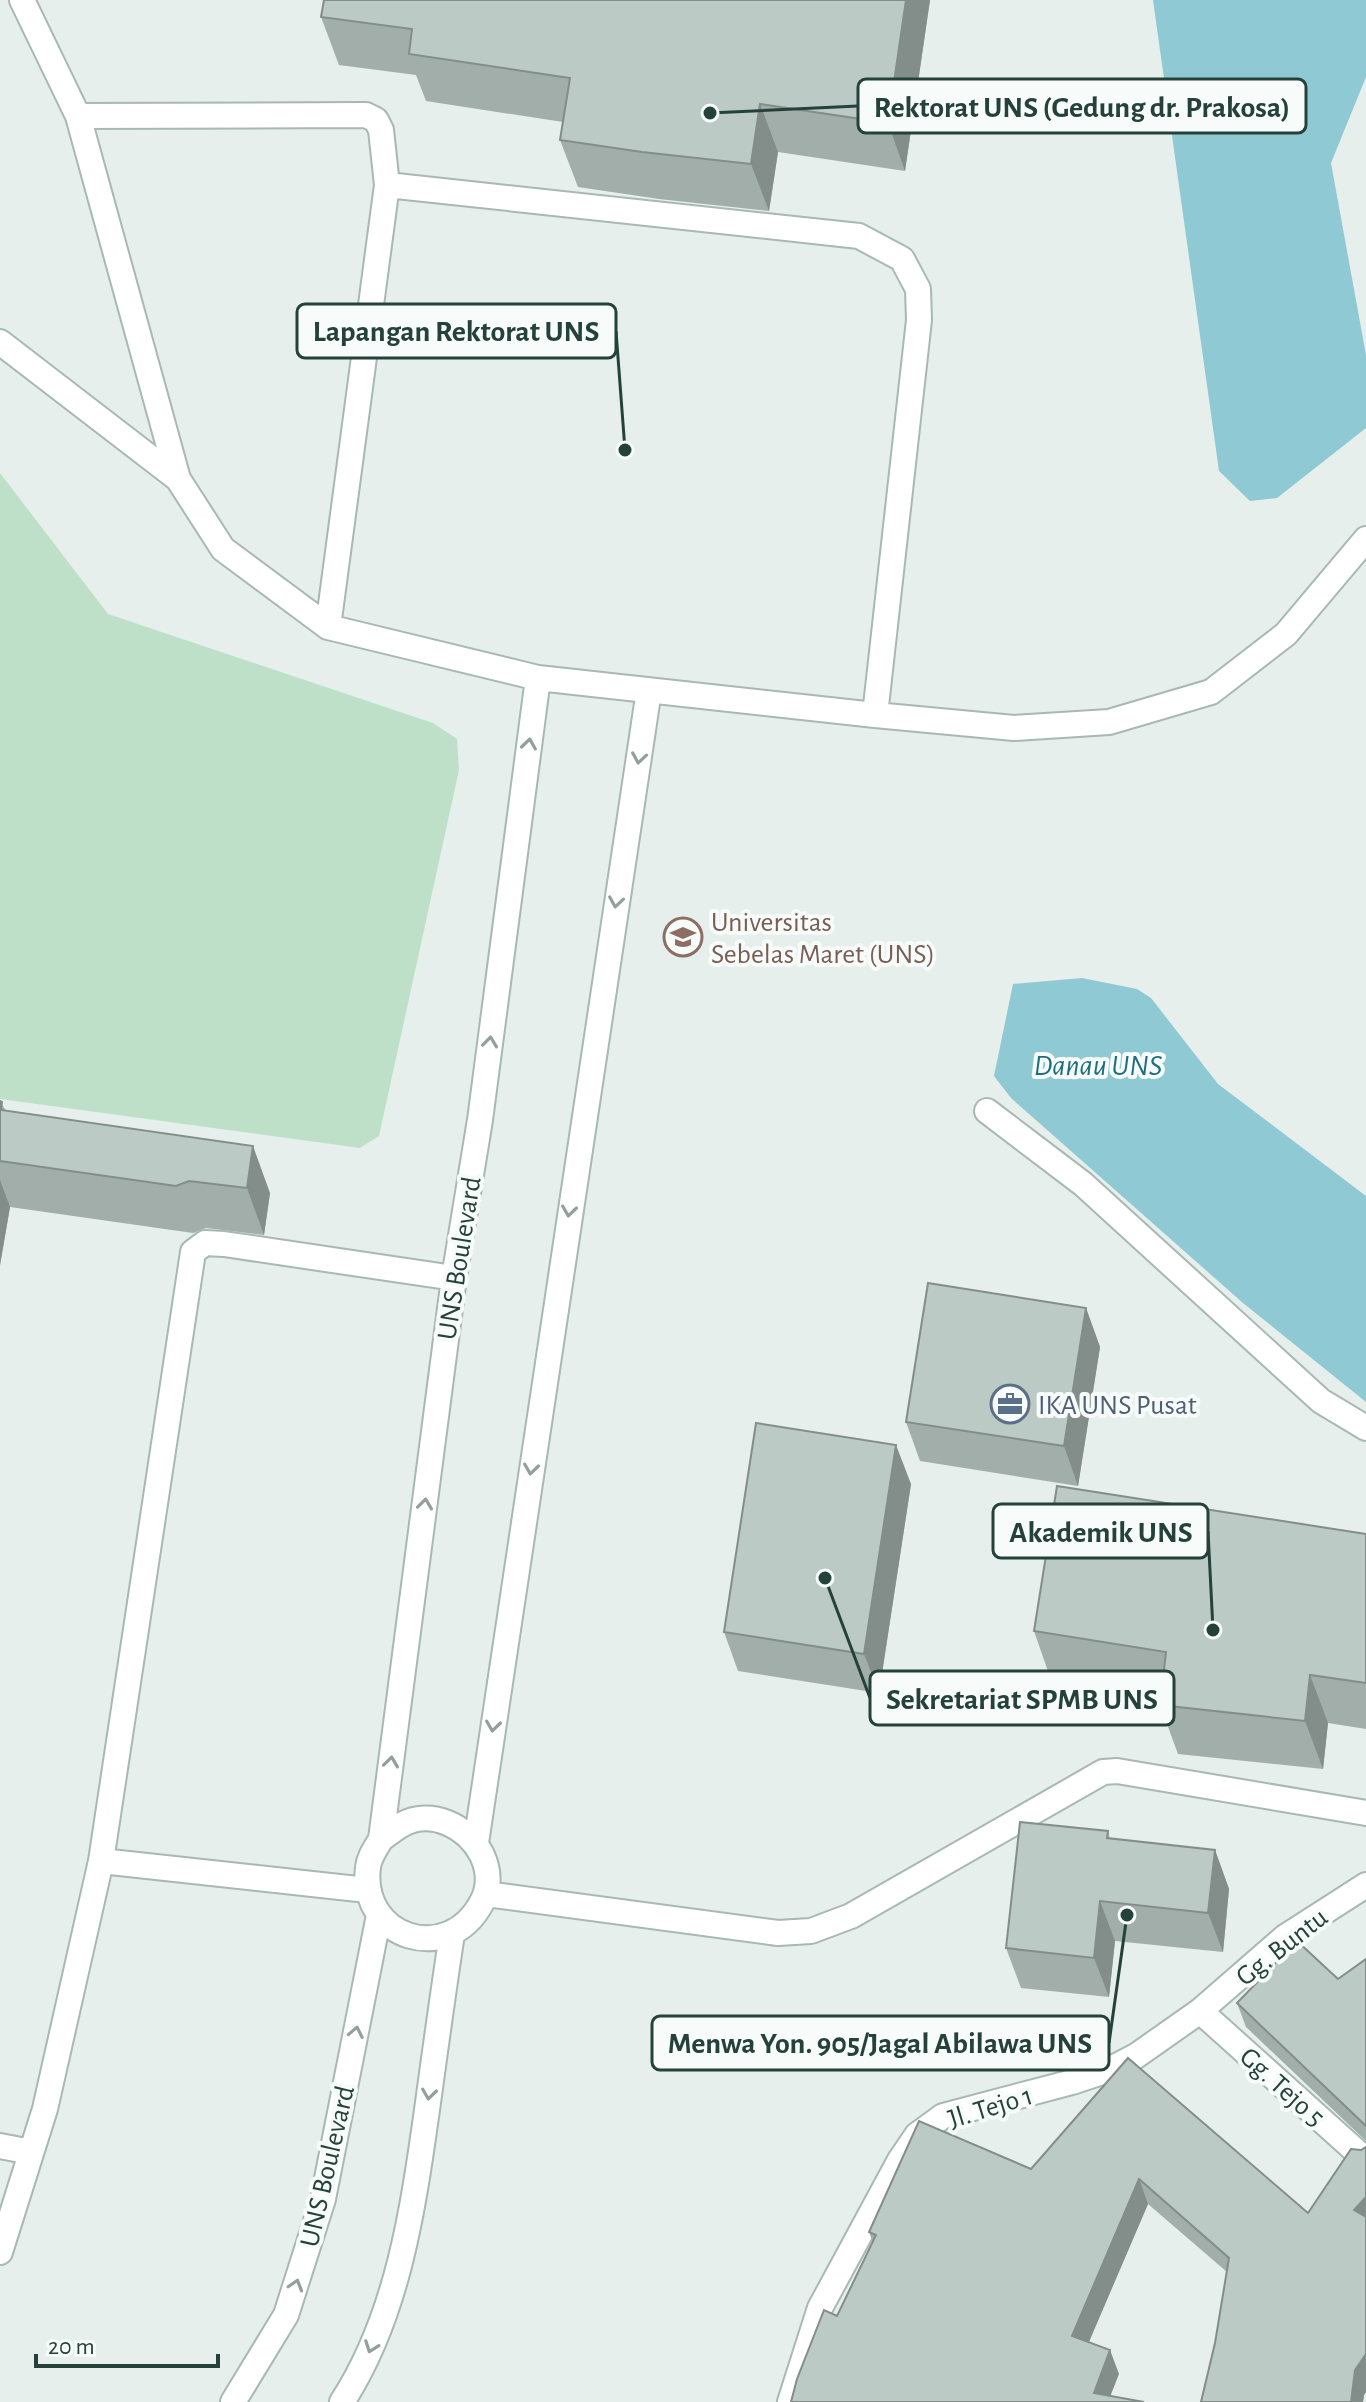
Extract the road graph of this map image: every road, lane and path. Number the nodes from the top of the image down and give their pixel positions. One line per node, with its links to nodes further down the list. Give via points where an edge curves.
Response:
1 (22, 0): 2 (street)
2 (78, 116): 3 (street, via 366,115 381,130); 5 (street)
3 (387, 185): 7 (street); 10 (street, via 859,236 902,259 918,289 919,320)
4 (0, 342): 5 (street)
5 (178, 479): 7 (street, via 223,549)
6 (1366, 539): 10 (street, via 1286,634 1211,692 1109,722 1014,728)
7 (328, 627): 8 (street)
8 (538, 678): 9 (street); 12 (street, UNS Boulevard, one-way to 8)
9 (649, 690): 10 (street); 16 (street, one-way to 16)
10 (875, 715)
11 (987, 1111): 13 (street, via 1083,1184 1321,1401)
12 (454, 1278): 15 (street, UNS Boulevard, one-way to 12); 17 (street, via 224,1244 205,1243 193,1252)
13 (1366, 1428)
14 (1366, 1813): 20 (street, via 1103,1772 851,1916 811,1931 778,1933)
15 (381, 1839): 16 (street, via 403,1823 430,1818 455,1825); 19 (street, via 368,1863)
16 (476, 1843): 20 (street, via 487,1867)
17 (101, 1861): 19 (street); 25 (street, via 66,2026)
18 (1366, 1885): 23 (street, Gg. Buntu, via 1285,1937)
19 (367, 1890): 21 (street)
20 (486, 1894): 22 (street, via 474,1918)
21 (379, 1915): 22 (street, via 399,1932 426,1939); 28 (street, UNS Boulevard, one-way to 21, via 286,2315 323,2199)
22 (452, 1934): 29 (street, one-way to 29, via 413,2208 392,2289 361,2373)
23 (1200, 2011): 26 (street, Gg. Tejo 5); 30 (street, Jl. Tejo 1, via 1111,2069 943,2116 917,2135 820,2308)
24 (0, 2146): 25 (street)
25 (31, 2152): 27 (street)
26 (1366, 2160)
27 (0, 2252)
28 (233, 2402)
29 (342, 2402)
30 (790, 2402)

